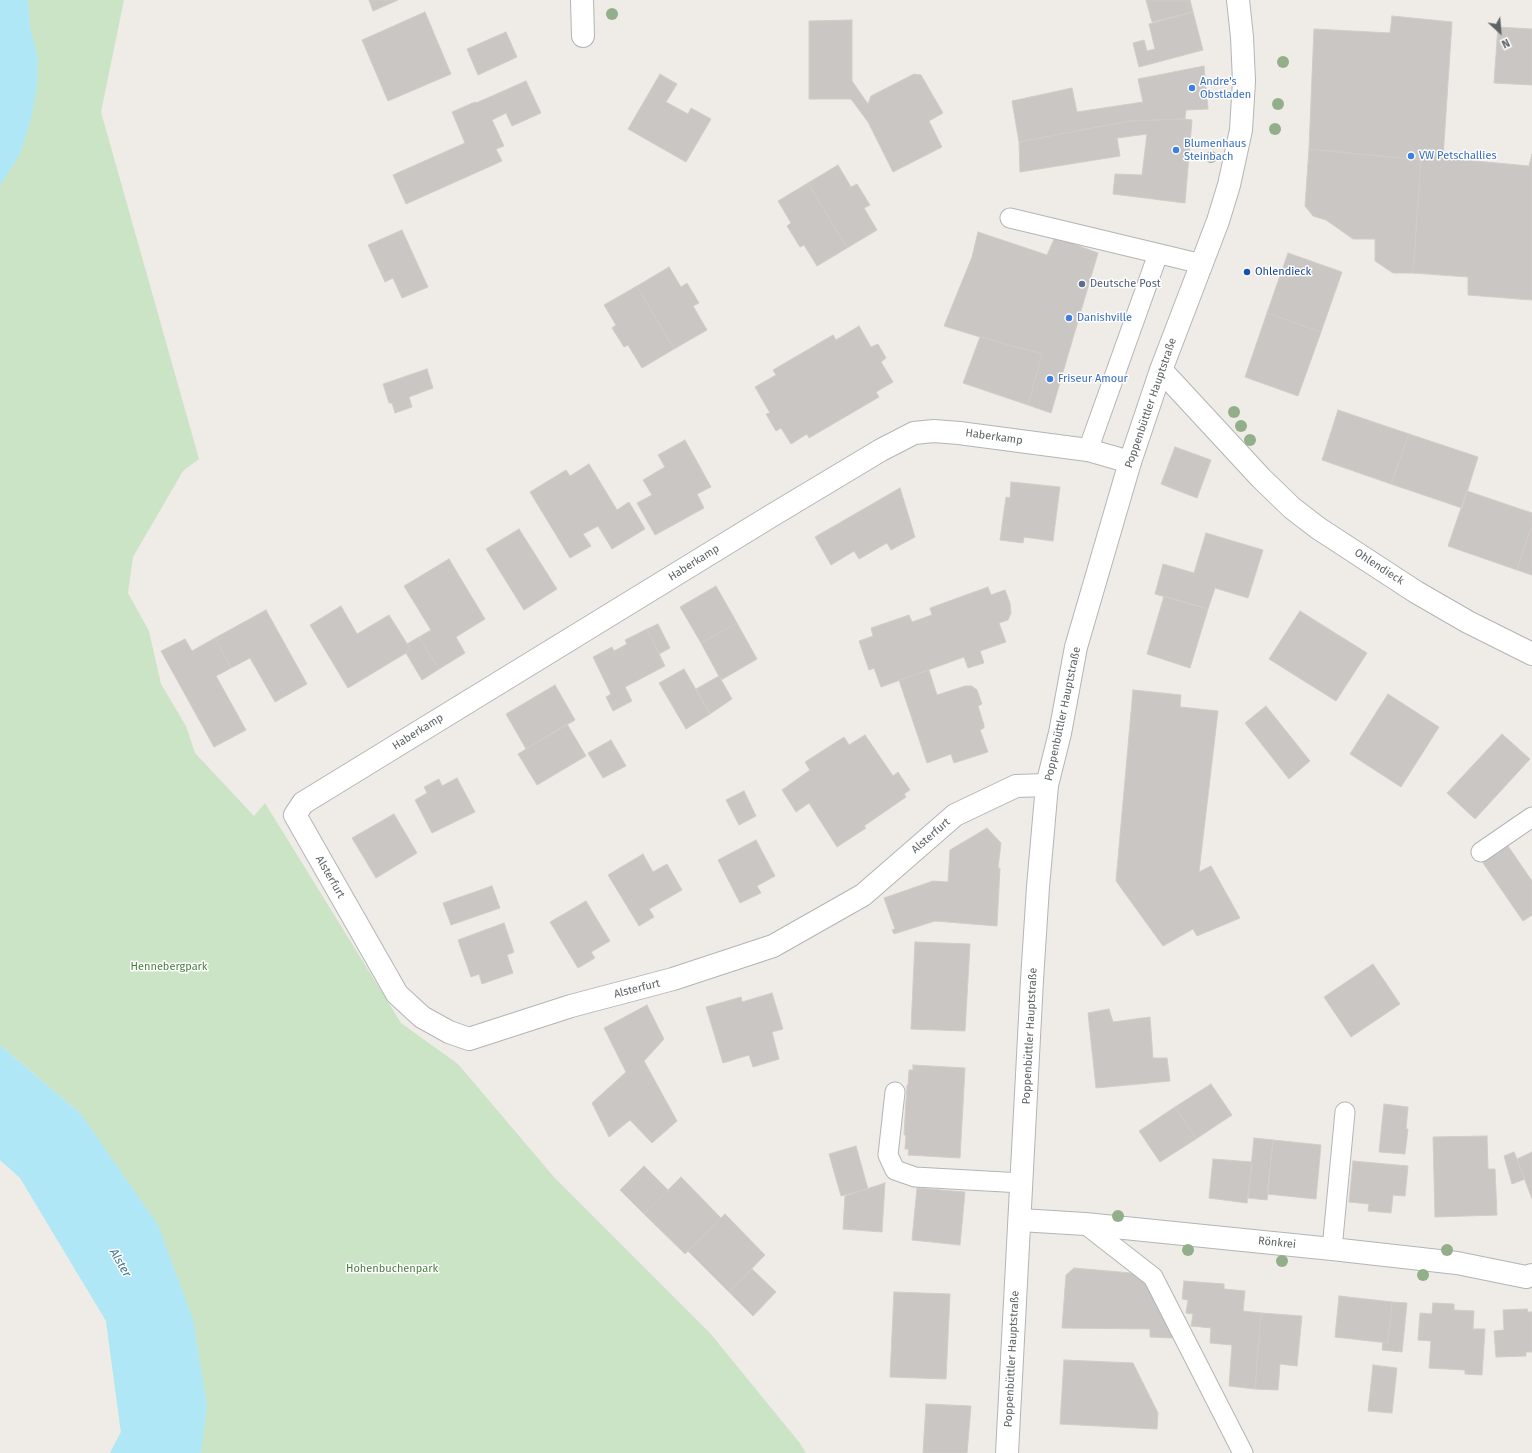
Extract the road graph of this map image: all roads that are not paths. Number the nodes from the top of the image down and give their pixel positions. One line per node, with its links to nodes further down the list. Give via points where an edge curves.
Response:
1 (582, 0): 3 (street)
2 (1238, 0): 6 (street, Poppenbüttler Hauptstraße, via 1244,81 1241,130 1229,185)
3 (583, 36)
4 (1010, 218): 5 (lane)
5 (1158, 254): 6 (lane); 8 (lane)
6 (1202, 264): 7 (street, Poppenbüttler Hauptstraße)
7 (1161, 370): 9 (street, Poppenbüttler Hauptstraße); 10 (street, Ohlendieck, via 1230,446 1292,508 1318,528 1416,592)
8 (1088, 450): 9 (street, Haberkamp); 12 (street, Haberkamp, via 953,432 914,433 777,512 303,803)
9 (1130, 462): 11 (street, Poppenbüttler Hauptstraße, via 1076,647)
10 (1532, 654)
11 (1047, 785): 12 (street, Alsterfurt, via 1016,786 955,815 863,895 773,946 673,979 571,1006 469,1039 449,1032 422,1017 397,994); 17 (street, Poppenbüttler Hauptstraße, via 1037,903)
12 (295, 815)
13 (1532, 817): 14 (lane)
14 (1481, 852)
15 (895, 1092): 17 (lane, via 888,1155 896,1170 915,1178)
16 (1345, 1112): 20 (lane)
17 (1022, 1183): 18 (street, Poppenbüttler Hauptstraße)
18 (1020, 1220): 19 (street, Rönkrei); 22 (street, Poppenbüttler Hauptstraße)
19 (1085, 1224): 20 (street, Rönkrei); 23 (lane, via 1153,1277)
20 (1332, 1249): 21 (street, Rönkrei, via 1457,1263 1526,1277)
21 (1532, 1275)
22 (1007, 1453)
23 (1243, 1453)

